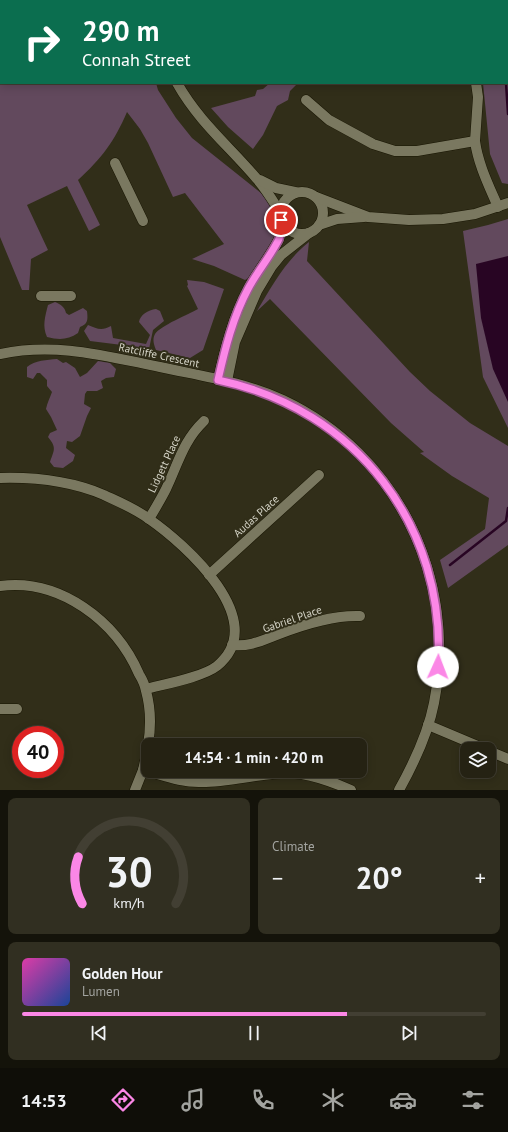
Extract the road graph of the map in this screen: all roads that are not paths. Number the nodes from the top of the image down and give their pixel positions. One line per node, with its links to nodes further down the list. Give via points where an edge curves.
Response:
1 (178, 84): 6 (street, via 201,118)
2 (476, 84): 4 (street, via 478,97)
3 (306, 100): 4 (street, via 329,120 380,147 395,151 417,151)
4 (475, 141): 9 (street, via 482,167)
5 (115, 163): 12 (street)
6 (258, 180): 7 (street, via 276,188); 10 (street)
7 (295, 192): 8 (street, via 304,191); 10 (street, via 287,196 282,203)
8 (316, 197): 11 (street); 13 (street, via 322,206 323,214)
9 (503, 205): 11 (street, via 475,214 443,219)
10 (281, 216): 14 (street, via 286,228 293,233); 18 (street, via 279,239 248,288 228,339)
11 (368, 217): 13 (street, via 337,219)
12 (143, 221)
13 (319, 226): 14 (street)
14 (309, 233): 18 (street, via 281,255 257,291)
15 (41, 296): 16 (street)
16 (71, 296)
17 (0, 354): 18 (street, Ratcliffe Crescent, via 38,348 90,353)
18 (222, 381): 30 (street, Ratcliffe Crescent, via 260,390 307,413 352,446 376,470 397,500 425,560 436,607 438,679)
19 (204, 421): 22 (street, Lidgett Place, via 193,431)
20 (319, 475): 23 (street, Audas Place)
21 (0, 478): 22 (street, via 33,478 80,487 127,506)
22 (149, 519): 23 (street, via 181,544)
23 (210, 575): 26 (street, via 234,616 235,634)
24 (0, 586): 27 (street, via 28,586 49,590 70,598 89,611 107,626 122,645 136,666)
25 (360, 616): 26 (street, Gabriel Place, via 327,618 252,645)
26 (232, 645): 27 (street, via 221,662 205,673)
27 (146, 689): 31 (street, via 150,721)
28 (0, 709): 29 (street)
29 (17, 709)
30 (428, 725): 32 (street); 41 (street, Ratcliffe Crescent, via 412,767)
31 (149, 738)
32 (468, 742)
33 (496, 754): 34 (street)
34 (508, 759)
35 (141, 775): 39 (street)
36 (171, 778): 37 (street, via 201,782)
37 (247, 778)
38 (317, 778): 40 (street)
39 (135, 790)
40 (351, 790)
41 (399, 790)

